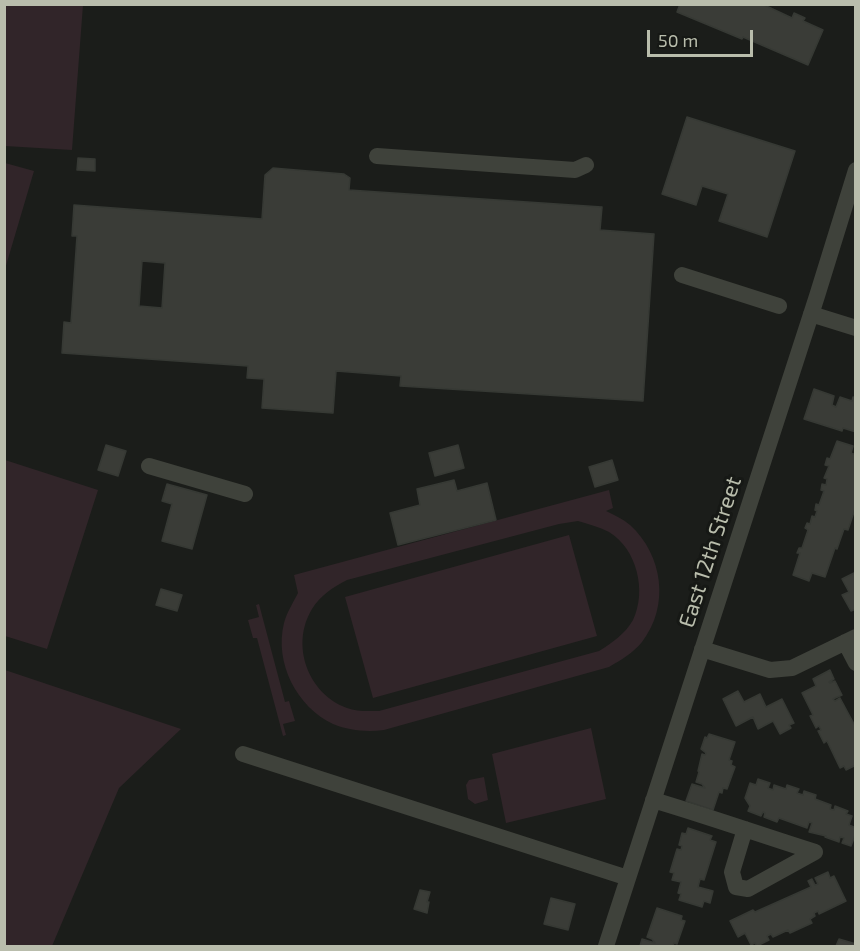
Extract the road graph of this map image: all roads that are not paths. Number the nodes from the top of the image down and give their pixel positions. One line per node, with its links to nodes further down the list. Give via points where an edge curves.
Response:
1 (377, 156): 2 (street, via 575,170)
2 (586, 165)
3 (855, 170): 6 (street, East 12th Street)
4 (682, 275): 5 (street)
5 (778, 306)
6 (811, 314): 7 (street); 11 (street, East 12th Street)
7 (855, 328)
8 (149, 466): 9 (street)
9 (245, 494)
10 (850, 640): 11 (street, via 792,668 770,670); 12 (street)
11 (702, 649): 14 (street, East 12th Street)
12 (855, 663)
13 (243, 754): 16 (street)
14 (653, 800): 15 (street); 16 (street, East 12th Street)
15 (745, 829): 15 (street, via 785,843 815,852 748,889 736,887 732,872)
16 (628, 878): 17 (street, East 12th Street)
17 (606, 946)

